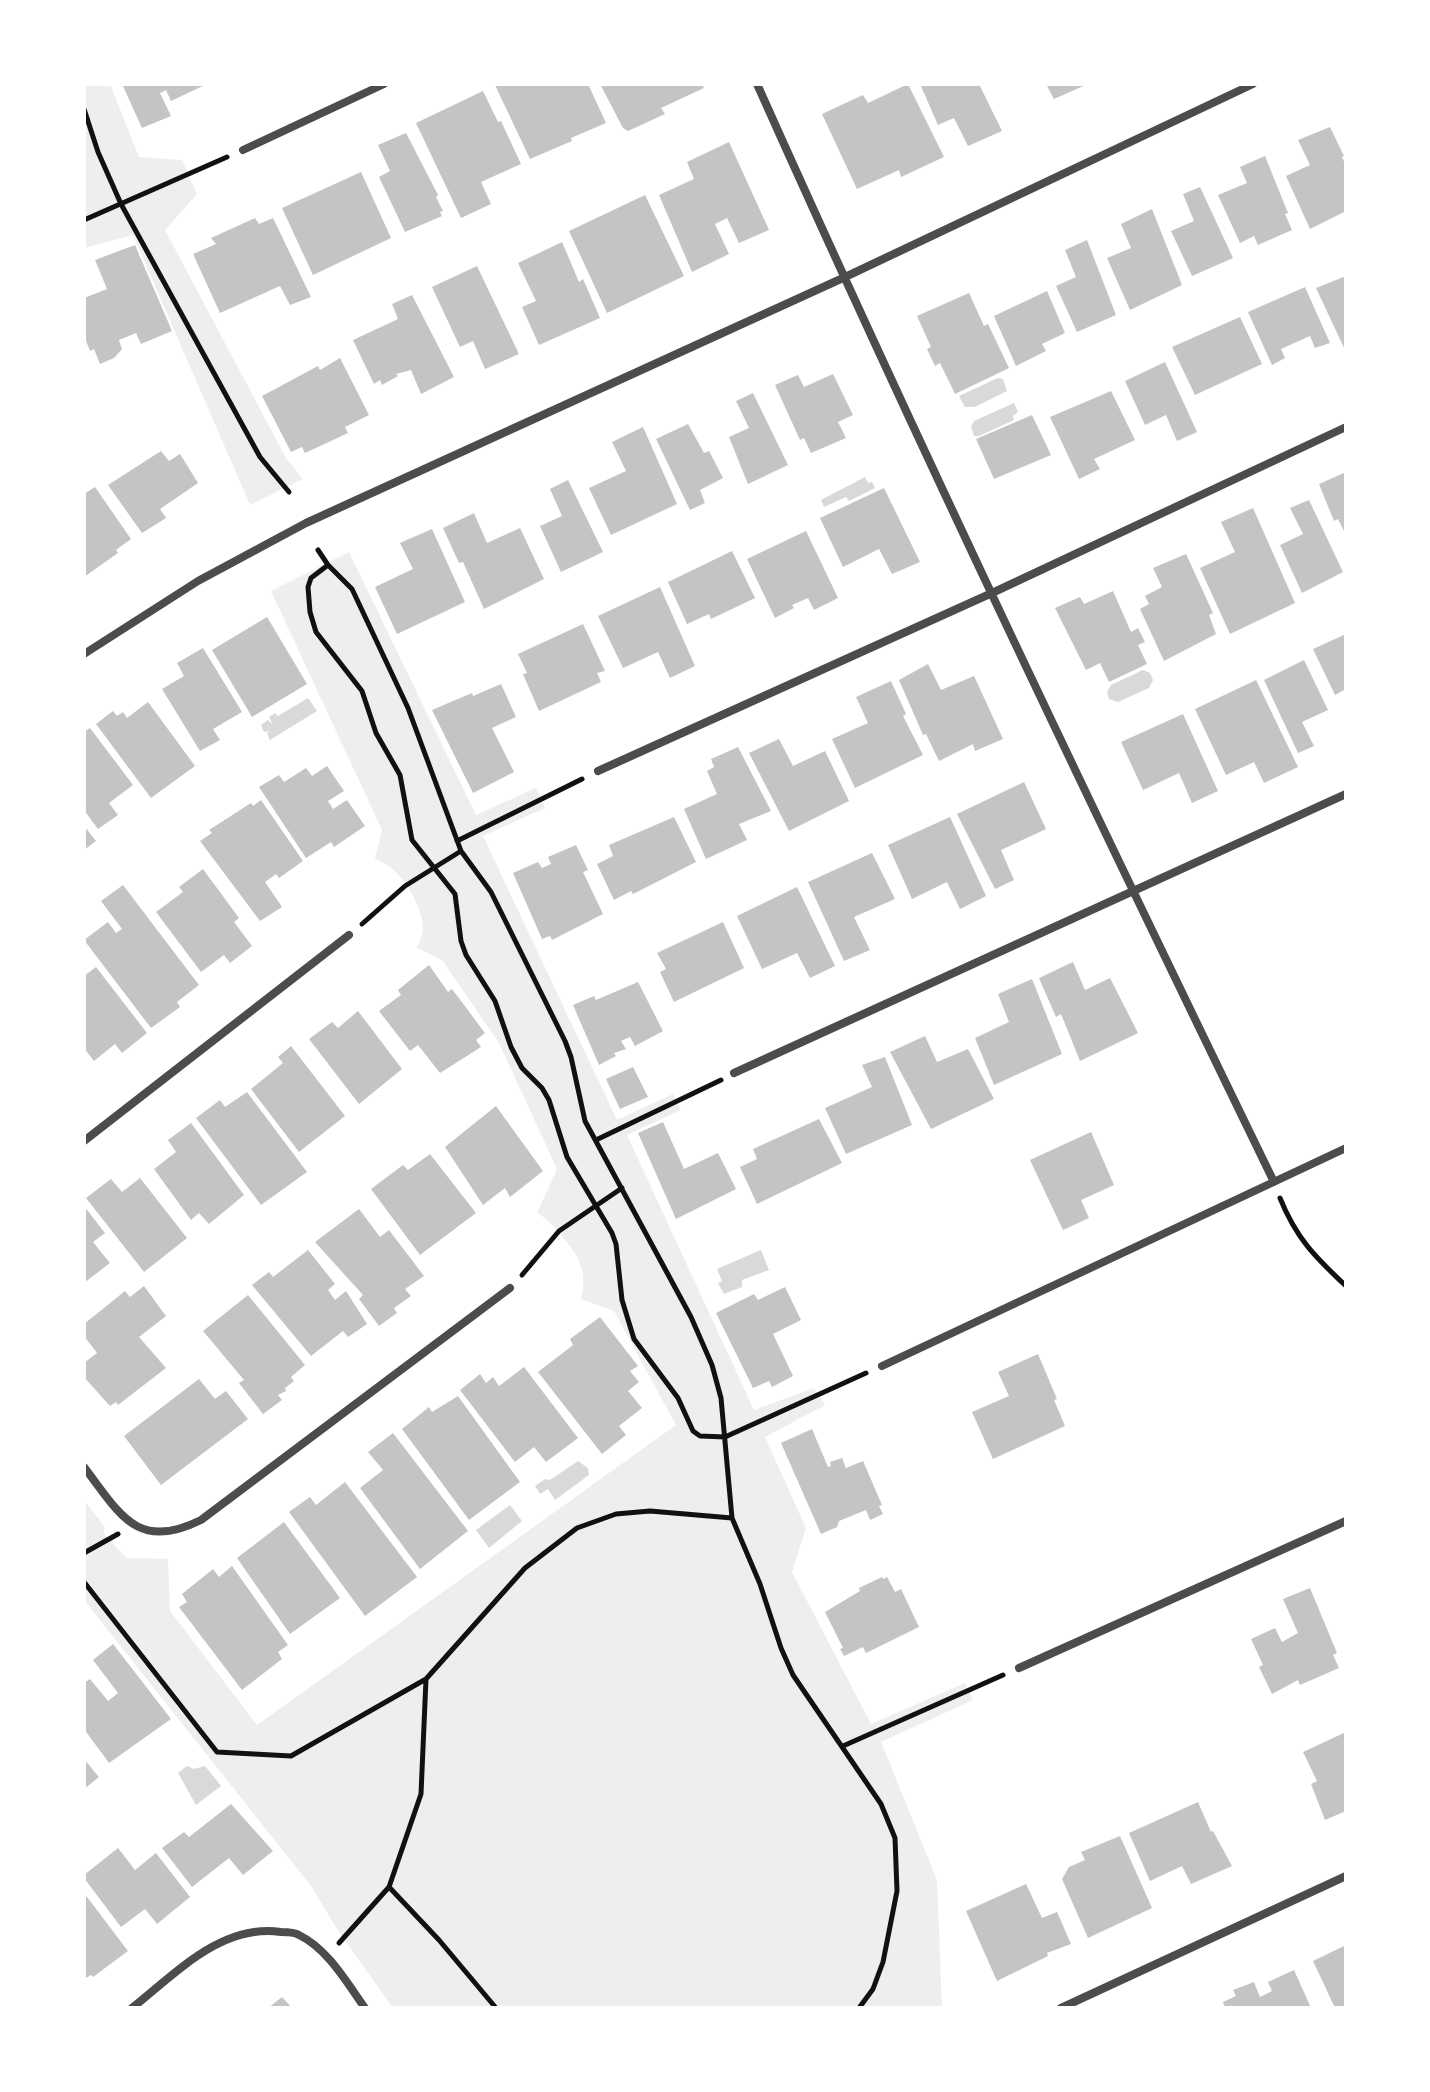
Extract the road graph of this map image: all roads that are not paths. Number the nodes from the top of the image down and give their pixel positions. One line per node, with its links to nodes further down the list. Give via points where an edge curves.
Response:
1 (384, 84): 4 (street)
2 (757, 84): 5 (street)
3 (1253, 84): 5 (street)
4 (243, 150)
5 (843, 278): 7 (street); 8 (street, via 306,523 198,581)
6 (1346, 427): 7 (street)
7 (992, 593): 9 (street); 11 (street)
8 (84, 654)
9 (598, 771)
10 (1346, 794): 11 (street)
11 (1132, 892): 13 (street); 16 (street)
12 (349, 935): 14 (street)
13 (734, 1073)
14 (84, 1141)
15 (1346, 1148): 16 (street)
16 (1274, 1182): 18 (street)
17 (510, 1288): 19 (street, via 201,1520 180,1530 165,1533 134,1525)
18 (882, 1366)
19 (84, 1467)
20 (1346, 1521): 21 (street)
21 (1019, 1668)
22 (1346, 1876): 25 (street)
23 (132, 2008): 24 (street, via 200,1955 230,1937 262,1929 298,1934 327,1956)
24 (365, 2008)
25 (1061, 2008)

